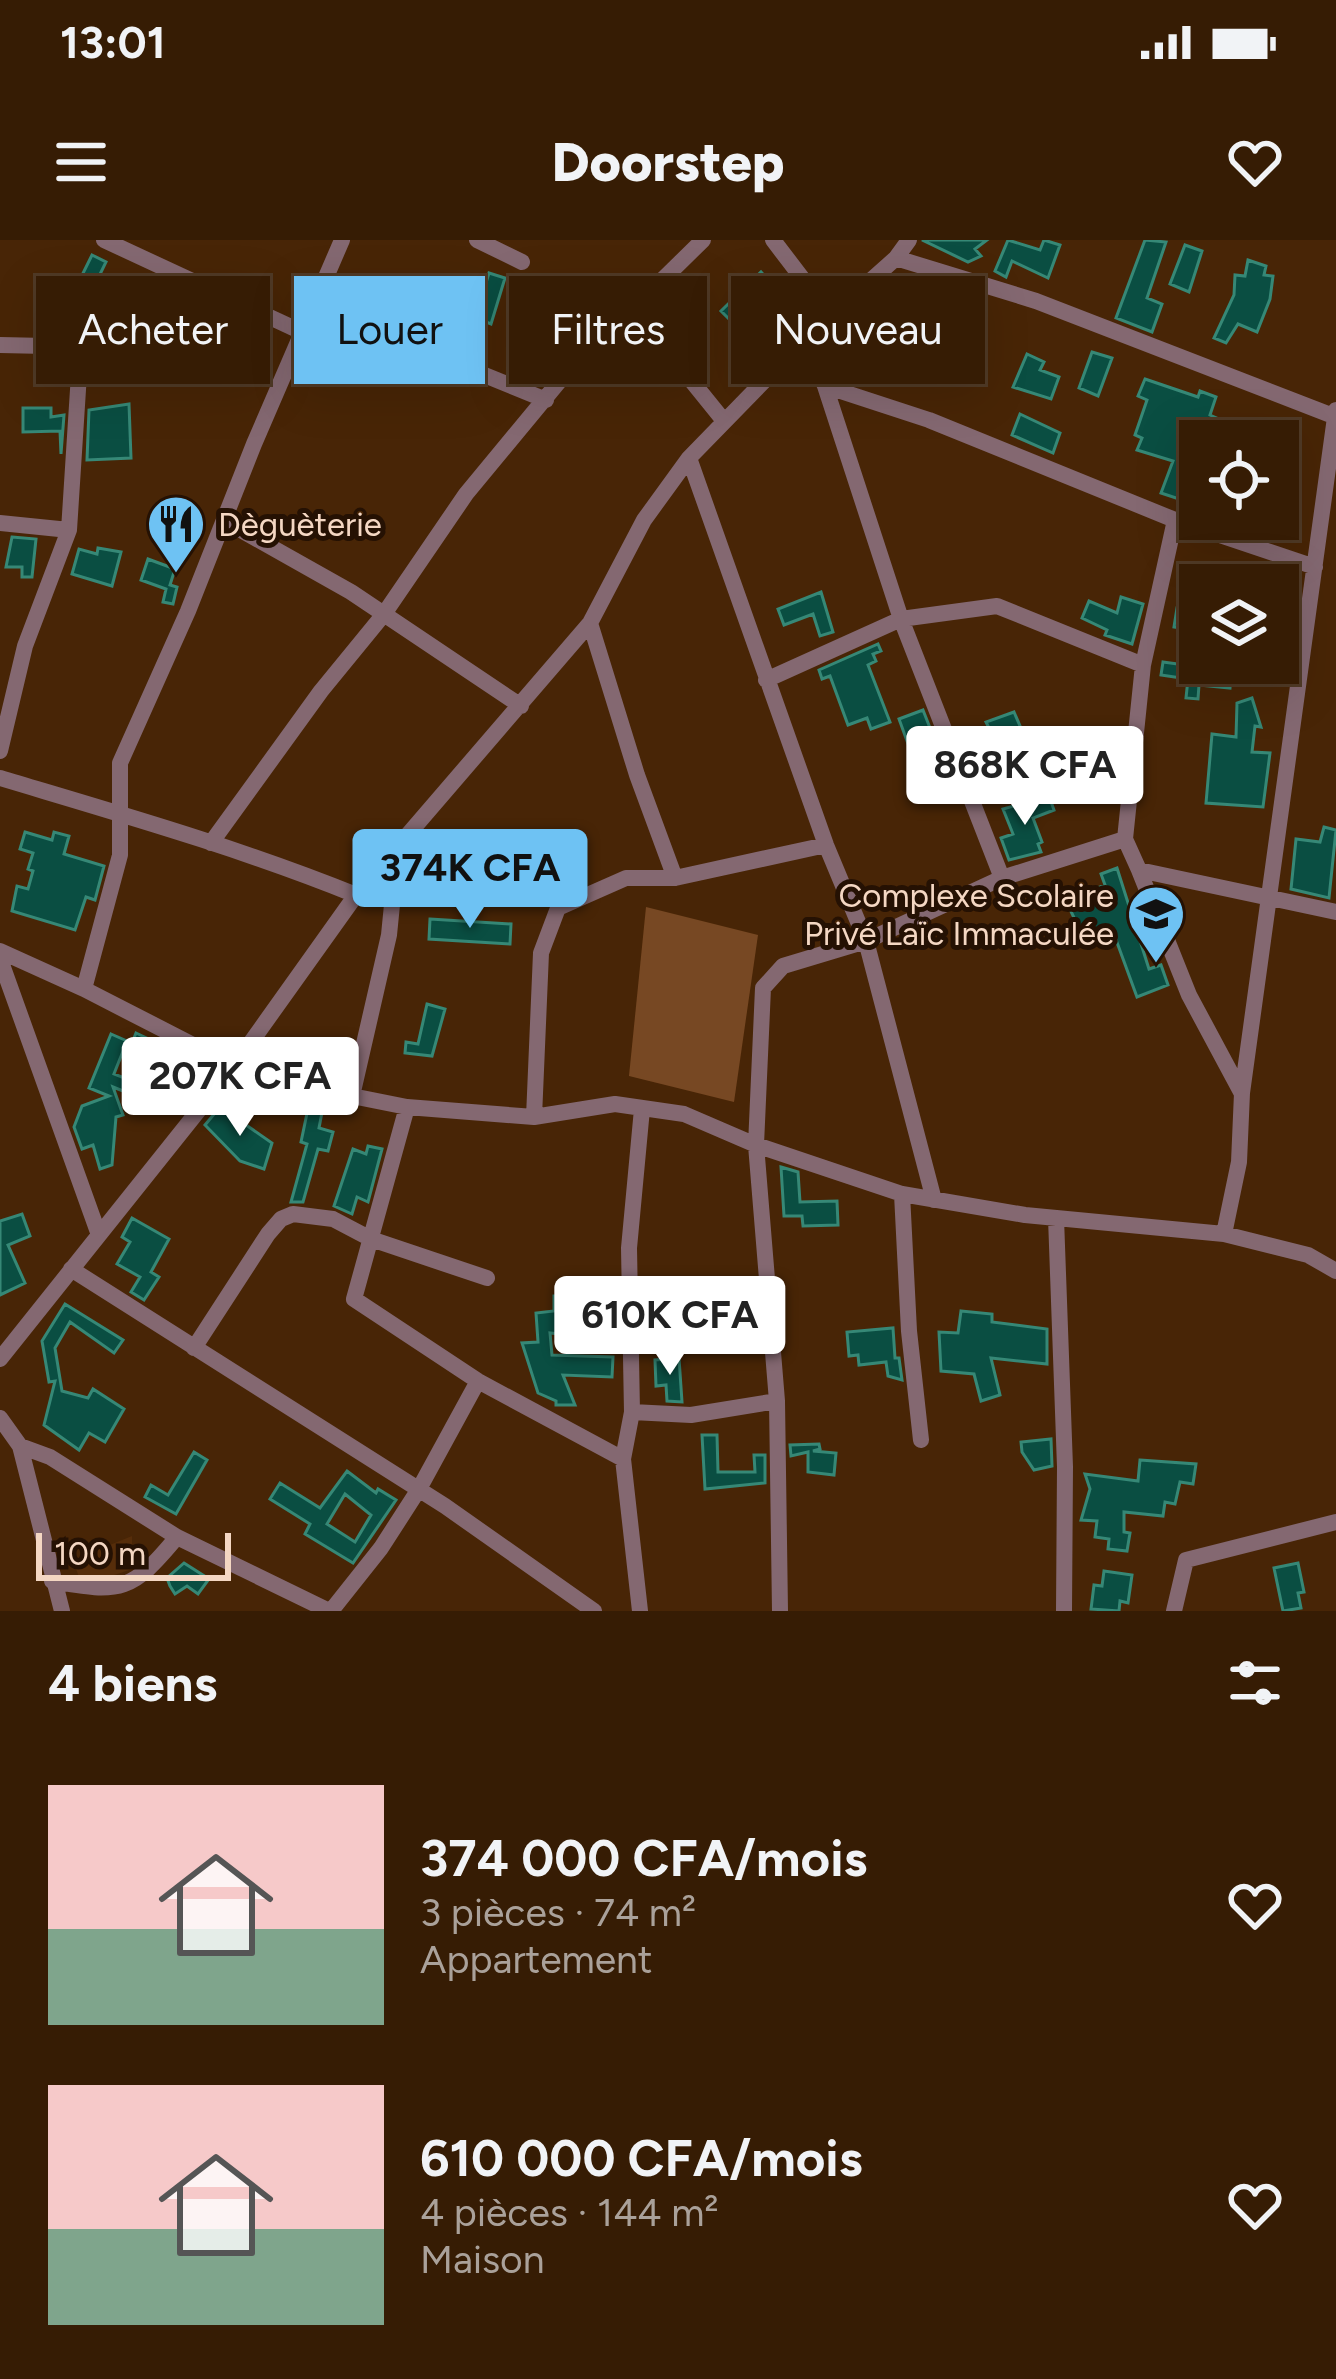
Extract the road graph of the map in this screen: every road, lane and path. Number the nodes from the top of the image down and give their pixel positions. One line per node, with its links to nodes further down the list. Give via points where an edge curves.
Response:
1 (104, 240): 13 (street)
2 (342, 240): 9 (street)
3 (477, 240): 8 (street)
4 (703, 240): 10 (street)
5 (772, 240): 11 (street)
6 (909, 240): 7 (street)
7 (896, 258): 12 (street); 22 (street, via 1036,301)
8 (522, 262)
9 (327, 276)
10 (664, 276)
11 (800, 276)
12 (876, 276)
13 (294, 328)
14 (0, 345): 29 (street, via 76,356)
15 (294, 357): 26 (street)
16 (485, 375): 21 (street)
17 (559, 384): 21 (street)
18 (694, 384): 23 (street)
19 (761, 384): 23 (street)
20 (825, 386): 27 (street); 32 (street)
21 (546, 400): 31 (street, via 466,494)
22 (1336, 415): 25 (street)
23 (724, 421): 24 (street)
24 (689, 458): 33 (street, via 644,520); 35 (street)
25 (1330, 518): 30 (street)
26 (225, 520): 31 (street); 39 (street, via 120,763)
27 (1175, 520): 30 (street); 34 (street)
28 (0, 524): 29 (street)
29 (69, 530): 37 (street, via 25,646)
30 (1315, 567): 48 (street)
31 (384, 614): 36 (street); 41 (street)
32 (901, 619): 34 (street, via 998,606); 35 (street); 46 (street)
33 (590, 623): 36 (street); 45 (street)
34 (1143, 665): 40 (street)
35 (766, 680): 43 (street)
36 (521, 706): 42 (street)
37 (0, 751)
38 (0, 778): 39 (street)
39 (122, 812): 41 (street); 52 (street, via 119,855)
40 (1125, 839): 44 (street); 46 (street)
41 (211, 843): 47 (street)
42 (398, 844): 47 (street); 55 (street, via 389,934)
43 (826, 844): 45 (street); 50 (street)
44 (1138, 870): 48 (street); 54 (street, via 1189,995)
45 (675, 878): 58 (street, via 626,878 571,899 551,918 541,953)
46 (1002, 878): 50 (street)
47 (356, 895): 53 (street)
48 (1270, 898): 49 (street); 54 (street)
49 (1336, 912)
50 (866, 941): 59 (street, via 783,966 763,988); 61 (street)
51 (0, 955): 52 (street); 63 (street)
52 (84, 989): 53 (street)
53 (233, 1066): 55 (street); 63 (street)
54 (1242, 1093): 64 (street)
55 (352, 1096): 56 (street)
56 (407, 1106): 58 (street); 65 (street)
57 (642, 1108): 58 (street, via 615,1104); 59 (street, via 684,1114); 73 (street, via 629,1248)
58 (534, 1117)
59 (756, 1145): 60 (street); 72 (street)
60 (902, 1194): 61 (street); 75 (street)
61 (934, 1200): 62 (street)
62 (1056, 1218): 64 (street); 87 (street)
63 (99, 1234): 66 (street)
64 (1224, 1234): 67 (street, via 1308,1255)
65 (371, 1239): 68 (street); 69 (street, via 333,1219 281,1220); 71 (street, via 354,1299)
66 (71, 1269): 69 (street); 70 (street)
67 (1336, 1271)
68 (487, 1278)
69 (194, 1348): 78 (street)
70 (0, 1359)
71 (478, 1381): 77 (street); 78 (street)
72 (777, 1401): 73 (street, via 691,1414); 86 (street)
73 (632, 1412): 77 (street)
74 (0, 1418): 76 (street)
75 (921, 1440)
76 (20, 1446): 80 (street); 81 (street)
77 (622, 1459): 85 (street)
78 (418, 1490): 83 (street); 84 (street)
79 (1336, 1522): 88 (street, via 1186,1560)
80 (177, 1537): 81 (street, via 145,1575 103,1591); 83 (street)
81 (52, 1581): 82 (street)
82 (62, 1611)
83 (330, 1611)
84 (594, 1611)
85 (640, 1611)
86 (780, 1611)
87 (1064, 1611)
88 (1174, 1611)

